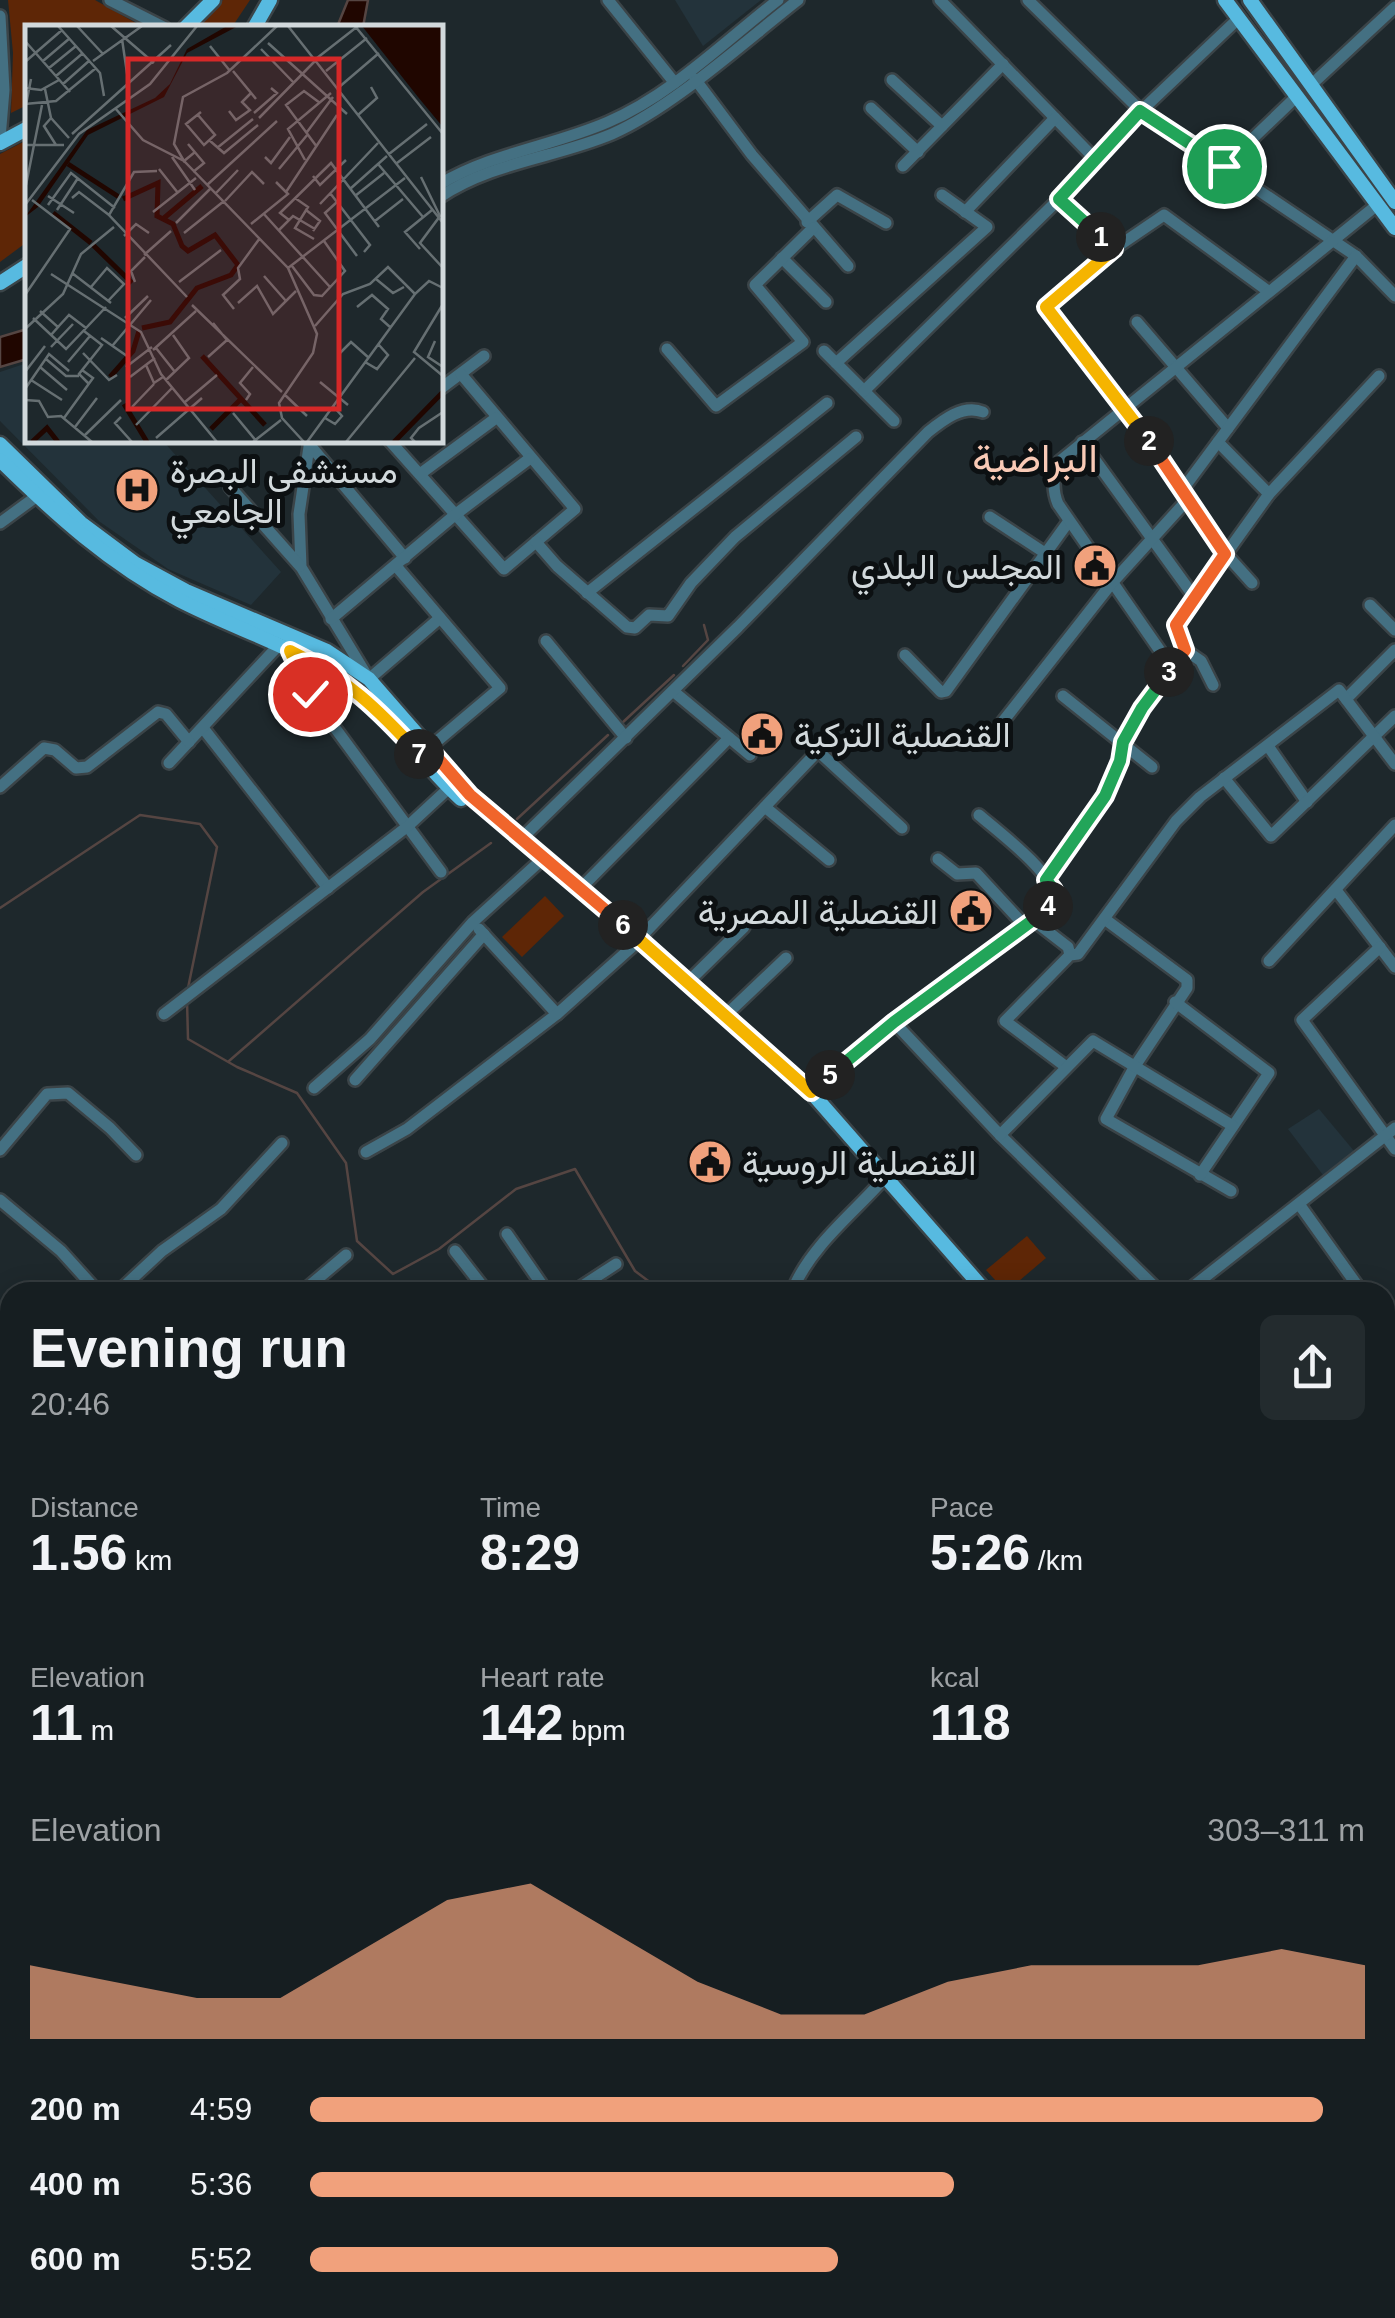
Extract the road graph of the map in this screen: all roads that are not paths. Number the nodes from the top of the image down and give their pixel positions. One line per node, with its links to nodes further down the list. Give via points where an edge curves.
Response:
1 (110, 0): 14 (street)
2 (213, 0): 15 (main road)
3 (270, 0): 16 (main road)
4 (608, 0): 22 (street)
5 (778, 0): 22 (street)
6 (798, 0): 20 (street)
7 (940, 0): 19 (street)
8 (1028, 0): 26 (street)
9 (1225, 0): 13 (main road)
10 (1250, 0): 17 (main road)
11 (1394, 10): 23 (street)
12 (0, 16): 30 (street)
13 (1239, 18): 18 (main road); 26 (street)
14 (159, 25)
15 (188, 25)
16 (256, 25)
17 (1282, 46): 18 (main road); 23 (main road)
18 (1267, 56): 24 (main road)
19 (1003, 64): 27 (street); 28 (street)
20 (695, 79): 38 (street, via 612,134 487,172); 43 (street)
21 (892, 80): 28 (street)
22 (674, 82): 35 (street, via 607,122 486,161)
23 (1311, 85): 36 (main road)
24 (1296, 97): 34 (street); 40 (main road)
25 (871, 108): 31 (street)
26 (1140, 111): 32 (street); 34 (street)
27 (1055, 118): 32 (street); 41 (street)
28 (942, 126): 31 (street)
29 (25, 129): 30 (main road)
30 (0, 140)
31 (918, 152): 33 (street)
32 (1094, 158): 39 (street)
33 (904, 166)
34 (1224, 166): 45 (street)
35 (442, 183)
36 (1393, 194)
37 (942, 195): 41 (street)
38 (442, 196)
39 (1059, 199): 46 (street); 64 (street)
40 (1377, 205): 44 (main road); 45 (street)
41 (965, 212): 59 (street, via 986,227)
42 (886, 223): 43 (street, via 837,195)
43 (810, 224): 48 (street); 49 (street)
44 (1395, 228)
45 (1332, 240): 47 (street); 52 (street)
46 (1114, 249): 52 (street, via 1164,215); 66 (street, via 1046,307)
47 (1356, 256): 53 (street); 70 (street)
48 (782, 258): 54 (street); 56 (street, via 755,285 803,342 716,406)
49 (848, 266)
50 (25, 267): 51 (main road)
51 (0, 283)
52 (1268, 291): 60 (street)
53 (1395, 296)
54 (826, 302)
55 (1137, 322): 60 (street)
56 (667, 349)
57 (824, 351): 59 (street)
58 (484, 356): 61 (street)
59 (836, 362): 64 (street)
60 (1175, 366): 66 (street); 70 (street)
61 (460, 374): 63 (street); 68 (street)
62 (1379, 376): 82 (street)
63 (442, 388)
64 (864, 391): 69 (street)
65 (827, 403): 96 (street)
66 (1125, 408): 74 (street); 81 (street)
67 (984, 412): 111 (street, via 963,411 928,432)
68 (496, 418): 77 (street); 79 (street)
69 (894, 422)
70 (1228, 428): 75 (street)
71 (856, 437): 96 (street, via 734,537 668,616 648,615 630,628)
72 (310, 442): 92 (street); 93 (street, via 298,527)
73 (391, 442): 79 (street)
74 (1082, 442): 86 (street, via 1060,460 1055,475 1054,496); 88 (street)
75 (1218, 442): 81 (street); 82 (street)
76 (0, 444): 97 (main road, via 99,538)
77 (529, 458): 84 (street); 89 (street, via 575,509)
78 (0, 460): 83 (main road)
79 (420, 474): 84 (street)
80 (230, 487): 93 (street)
81 (1186, 493): 88 (street); 91 (street)
82 (1269, 494): 91 (street)
83 (37, 496): 87 (street); 97 (main road, via 112,560)
84 (456, 514): 89 (street, via 504,569); 92 (street)
85 (990, 517): 90 (street)
86 (1069, 521): 90 (street); 95 (street)
87 (0, 523)
88 (1152, 538): 95 (street); 98 (street)
89 (536, 542): 96 (street)
90 (1045, 554): 107 (street, via 946,690)
91 (1225, 554): 94 (street); 98 (street)
92 (400, 562): 100 (street); 101 (street)
93 (301, 567): 101 (street)
94 (1252, 583)
95 (1111, 584): 108 (street); 116 (street)
96 (587, 592)
97 (184, 596): 104 (main road); 109 (main road, via 327,651)
98 (1195, 598): 105 (street, via 1176,625)
99 (1370, 605): 102 (street)
100 (440, 618): 109 (street); 123 (street, via 500,688)
101 (331, 619): 109 (street)
102 (1395, 630)
103 (546, 642): 118 (street)
104 (284, 648): 115 (street); 123 (main road, via 362,694); 135 (street)
105 (1185, 650): 108 (street); 110 (street, via 1201,661)
106 (1395, 650): 113 (street)
107 (905, 654)
108 (1172, 668): 121 (street)
109 (368, 679): 123 (main road)
110 (1213, 685)
111 (673, 691): 118 (street); 119 (street)
112 (1063, 696): 121 (street)
113 (1346, 698): 117 (street); 122 (street, via 1339,690)
114 (1395, 716): 117 (street)
115 (202, 728): 120 (street); 143 (street)
116 (997, 729)
117 (1374, 736): 126 (street); 131 (street)
118 (626, 738): 137 (street)
119 (730, 738): 124 (street); 144 (street)
120 (190, 742): 125 (street); 129 (street, via 158,712 86,768 44,748)
121 (1123, 742): 127 (street); 142 (street, via 1105,796)
122 (1268, 746): 128 (street); 131 (street)
123 (424, 752): 130 (main road); 137 (main road)
124 (750, 755)
125 (170, 763)
126 (1395, 764)
127 (1152, 766)
128 (1224, 778): 131 (street, via 1271,836); 146 (street, via 1176,821)
129 (0, 787)
130 (449, 788): 135 (street); 140 (main road)
131 (1307, 802)
132 (765, 807): 136 (street, via 818,751); 138 (street); 151 (street)
133 (979, 815): 142 (street)
134 (1395, 825): 145 (street)
135 (408, 826): 141 (street); 143 (street)
136 (902, 828)
137 (522, 838): 144 (main road)
138 (829, 860)
139 (938, 860): 148 (street, via 957,874 976,873)
140 (538, 864): 147 (street); 151 (main road)
141 (441, 872)
142 (1046, 880): 148 (street, via 1056,898)
143 (328, 888): 159 (street)
144 (581, 888): 151 (main road)
145 (1336, 890): 152 (street); 155 (street)
146 (1106, 920): 153 (street); 158 (street, via 1188,980)
147 (473, 922): 150 (street); 166 (street, via 370,1039)
148 (1029, 923): 153 (street); 162 (street)
149 (744, 926): 157 (street)
150 (484, 934): 160 (street); 165 (street)
151 (636, 942): 157 (main road); 160 (street); 177 (main road, via 797,1088)
152 (1380, 947): 156 (street); 169 (street, via 1302,1020)
153 (1070, 955): 163 (street, via 1005,1021)
154 (786, 958): 161 (street)
155 (1269, 960)
156 (1395, 968)
157 (688, 982): 161 (main road)
158 (1175, 1002): 164 (street); 168 (street, via 1269,1073)
159 (164, 1014)
160 (556, 1014): 174 (street, via 407,1129)
161 (726, 1016): 167 (main road)
162 (894, 1022): 167 (street); 170 (street)
163 (1065, 1066): 164 (street, via 1093,1041); 170 (street)
164 (1135, 1066): 168 (street); 176 (street, via 1106,1119)
165 (354, 1080)
166 (314, 1088)
167 (811, 1092): 181 (main road)
168 (1233, 1126): 176 (street)
169 (1390, 1132): 173 (street); 180 (street)
170 (1000, 1135): 195 (street)
171 (282, 1143): 187 (street, via 221,1209)
172 (0, 1150): 175 (street, via 48,1094 60,1091)
173 (1395, 1150)
174 (366, 1152)
175 (136, 1156)
176 (1200, 1174): 178 (street)
177 (880, 1183): 181 (main road); 192 (street)
178 (1231, 1192)
179 (0, 1200): 186 (street)
180 (1299, 1204): 196 (street); 197 (street)
181 (923, 1227): 193 (main road); 194 (main road)
182 (507, 1234): 190 (street)
183 (455, 1251): 189 (street)
184 (346, 1256): 188 (street)
185 (616, 1264): 191 (street)
186 (89, 1282)
187 (128, 1282)
188 (314, 1282)
189 (479, 1282)
190 (540, 1282)
191 (588, 1282)
192 (796, 1282)
193 (965, 1282)
194 (976, 1282)
195 (1150, 1282)
196 (1199, 1282)
197 (1352, 1282)

